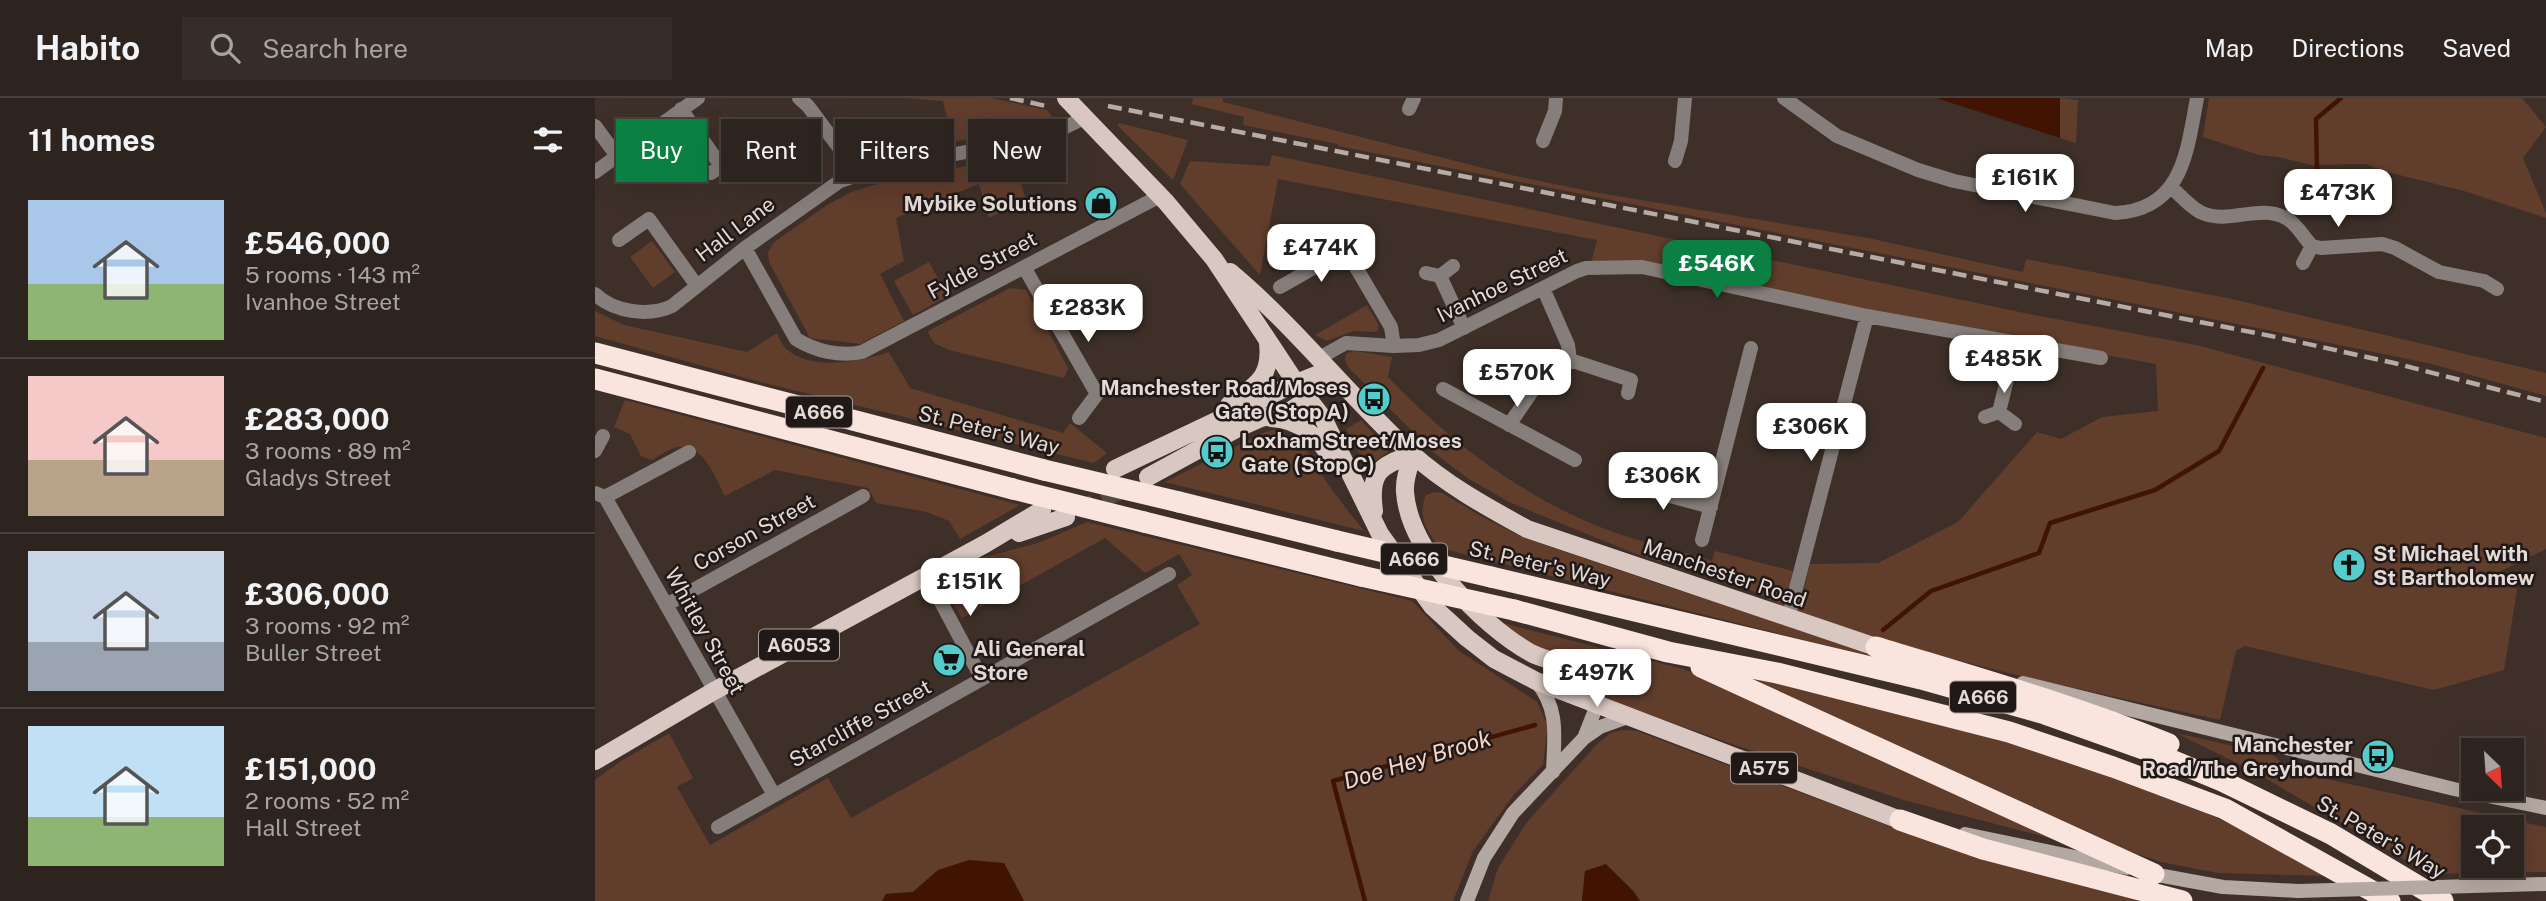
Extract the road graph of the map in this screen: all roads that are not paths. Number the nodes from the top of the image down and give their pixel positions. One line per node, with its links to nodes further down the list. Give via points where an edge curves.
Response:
1 (698, 98): 8 (street)
2 (799, 98): 13 (street)
3 (1066, 98): 9 (main road)
4 (1556, 98): 12 (street, via 1546,116)
5 (1685, 98): 16 (street, via 1687,143)
6 (1784, 98): 19 (street, via 1851,143 1954,181 2115,213 2143,208)
7 (2197, 98): 19 (street, via 2187,157)
8 (681, 109): 10 (street); 18 (street, via 721,166)
9 (1082, 111): 20 (main road, A575); 24 (street, Hall Lane, via 1047,136 840,181)
10 (667, 119)
11 (595, 126): 14 (street)
12 (1543, 141)
13 (835, 142)
14 (616, 155)
15 (616, 157): 17 (street)
16 (1675, 162)
17 (595, 172)
18 (711, 173)
19 (2171, 187): 23 (street, via 2199,211 2221,218 2276,214 2297,227)
20 (1160, 196): 26 (main road, A575); 29 (street, Fylde Street)
21 (1337, 235): 25 (street)
22 (619, 240): 30 (street, via 649,219)
23 (2312, 246): 27 (street); 33 (street, via 2382,244 2439,272 2487,274)
24 (745, 248): 29 (street, Fylde Street, via 796,339 831,353 862,352); 30 (street, Hall Lane)
25 (1345, 250): 31 (street); 39 (street, via 1391,327)
26 (1214, 259): 37 (main road, A575); 44 (main road, Manchester Road / A575, via 1259,297)
27 (2303, 263)
28 (1453, 266): 36 (street, via 1433,274)
29 (1024, 267): 50 (street, via 1097,394)
30 (697, 286): 34 (street, Hall Lane, via 672,306 656,312 615,306)
31 (1280, 287)
32 (1542, 288): 35 (street, Ivanhoe Street, via 1586,268 1642,267); 36 (street, Ivanhoe Street); 43 (street, via 1568,345)
33 (2497, 289)
34 (595, 294)
35 (1867, 316): 38 (street, Ivanhoe Street); 75 (street)
36 (1464, 328): 39 (street, Ivanhoe Street, via 1439,340)
37 (1268, 341): 46 (main road, A575); 54 (main road, via 1270,359 1264,377)
38 (2016, 343): 42 (street, Ivanhoe Street, via 2077,360); 52 (street, via 1992,414)
39 (1394, 346): 44 (street, Ivanhoe Street, via 1346,343)
40 (1751, 348): 66 (street)
41 (595, 353): 92 (highway, St. Peter's Way / A666, bridge, via 1044,470 1921,679 2045,714 2187,766)
42 (2101, 358)
43 (1570, 360): 48 (street, via 1631,380); 53 (street, via 1535,387)
44 (1317, 367): 46 (main road); 49 (main road); 58 (main road, Manchester Road / A575, via 1335,376)
45 (595, 379): 77 (highway, A666, bridge, via 1013,489 1514,610)
46 (1296, 383): 49 (main road, A575); 54 (main road)
47 (1443, 389): 53 (street, via 1471,397)
48 (1627, 393)
49 (1308, 399): 51 (main road, via 1290,411); 63 (main road, A575, via 1323,418)
50 (1079, 418)
51 (1261, 418): 61 (main road); 63 (main road, via 1279,418 1316,436)
52 (2015, 424)
53 (1509, 425): 59 (street)
54 (1192, 432): 60 (main road)
55 (603, 436): 56 (street)
56 (595, 451)
57 (688, 453): 64 (street)
58 (1413, 455): 69 (main road, A575, via 1384,466 1374,480); 75 (main road, Manchester Road / A575, via 1478,503 1527,529); 81 (main road, via 1405,493 1420,544 1495,629 1532,654 1588,679)
59 (1575, 460)
60 (1115, 469)
61 (1148, 477)
62 (1625, 484): 66 (street)
63 (1360, 492): 69 (main road, A575)
64 (600, 495): 74 (street, Whitley Street)
65 (863, 496): 74 (street, Corson Street)
66 (1711, 507): 70 (street)
67 (1041, 510): 71 (main road, A6053)
68 (1066, 517): 71 (main road, A6053)
69 (1375, 525): 79 (main road, A575, via 1432,606 1495,659)
70 (1702, 540)
71 (985, 544): 72 (main road, A6053)
72 (926, 574): 78 (street); 80 (main road, A6053)
73 (1169, 574): 78 (street, Starcliffe Street)
74 (666, 605): 80 (street, Whitley Street)
75 (1788, 619): 76 (main road, Manchester Road / A575)
76 (1876, 647): 86 (main road, Manchester Road); 92 (highway, via 2118,723 2201,757)
77 (1668, 652): 93 (highway); 97 (highway, A666, via 1895,701 2113,767 2225,809)
78 (982, 679): 87 (street, Starcliffe Street)
79 (1535, 681): 81 (main road, A575); 85 (main road, via 1549,699 1555,724)
80 (714, 691): 84 (main road, A6053); 87 (street, Whitley Street)
81 (1597, 705): 82 (main road, A575); 83 (main road)
82 (1628, 717): 83 (main road); 90 (main road, A575)
83 (1584, 738): 85 (main road)
84 (595, 761)
85 (1553, 772): 95 (main road, via 1513,814 1484,858)
86 (2454, 789): 88 (main road, Manchester Road); 89 (main road)
87 (774, 795): 91 (street, Starcliffe Street)
88 (2546, 808)
89 (2546, 819)
90 (1900, 820): 93 (main road); 96 (highway, via 1983,849)
91 (717, 827)
92 (2331, 834): 98 (highway, St. Peter's Way / A666)
93 (2154, 874): 94 (main road, bridge, via 2223,887 2298,891)
94 (2546, 884)
95 (1467, 901)
96 (2182, 901)
97 (2390, 901)
98 (2444, 901)

